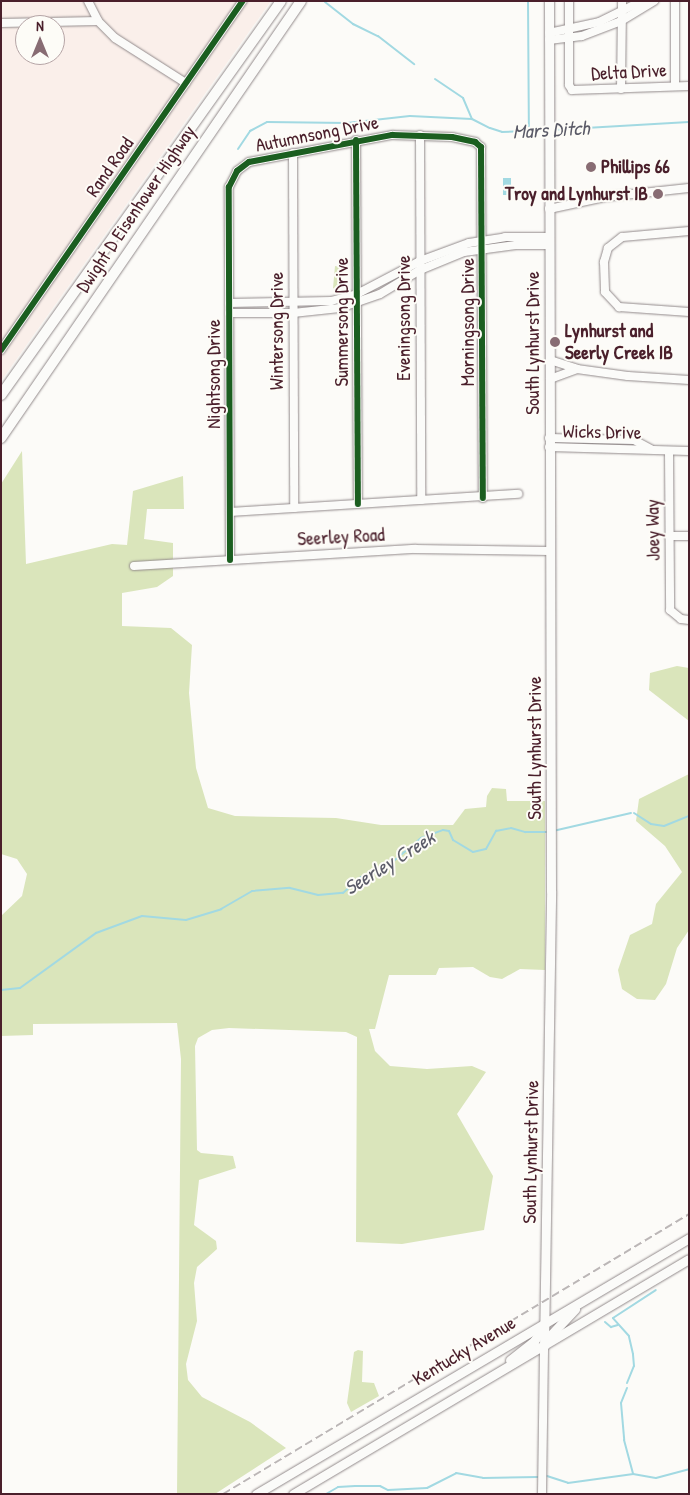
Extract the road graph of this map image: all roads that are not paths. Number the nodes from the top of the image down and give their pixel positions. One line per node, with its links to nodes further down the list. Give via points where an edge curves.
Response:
1 (88, 1): 12 (street)
2 (243, 1): 18 (street, Rand Road)
3 (281, 1): 47 (highway, Dwight D Eisenhower Highway)
4 (301, 1): 44 (highway, Dwight D Eisenhower Highway)
5 (549, 1): 16 (main road, South Lynhurst Drive)
6 (569, 1): 15 (street)
7 (622, 1): 11 (street)
8 (642, 1): 11 (street)
9 (654, 1): 13 (street)
10 (675, 1): 19 (street)
11 (622, 12): 13 (street); 15 (street)
12 (98, 21): 14 (street); 18 (street, via 123,45)
13 (622, 21): 17 (street); 21 (street)
14 (1, 24)
15 (569, 30): 16 (street); 17 (street)
16 (549, 36): 17 (street); 28 (main road, South Lynhurst Drive)
17 (569, 38): 21 (street, Delta Drive, via 571,90)
18 (186, 83): 41 (street, Rand Road)
19 (675, 86): 20 (street, Delta Drive); 21 (street, Delta Drive)
20 (689, 86)
21 (621, 89)
22 (420, 135): 23 (street, Autumnsong Drive); 24 (street, Autumnsong Drive, via 466,140); 33 (street, Eveningsong Drive)
23 (356, 140): 25 (street, Autumnsong Drive); 35 (street, Summersong Drive)
24 (481, 147): 30 (street, Morningsong Drive)
25 (293, 153): 26 (street, Autumnsong Drive, via 242,165); 37 (street, Wintersong Drive)
26 (229, 187): 36 (street, Nightsong Drive)
27 (689, 188): 28 (street, via 605,197)
28 (549, 209): 31 (main road, South Lynhurst Drive)
29 (689, 231): 38 (street, via 622,237 608,248 604,262 605,291 619,307)
30 (484, 238): 31 (street); 32 (street, Morningsong Drive); 33 (street)
31 (549, 241): 32 (street); 42 (main road, South Lynhurst Drive)
32 (484, 248): 34 (street, via 441,260); 54 (street, Morningsong Drive)
33 (420, 261): 34 (street, Eveningsong Drive); 35 (street)
34 (420, 270): 35 (street, via 380,294); 55 (street, Eveningsong Drive)
35 (357, 298): 37 (street); 40 (street, via 340,308); 56 (street, Summersong Drive)
36 (229, 304): 37 (street); 39 (street, Nightsong Drive)
37 (293, 305): 40 (street, Wintersong Drive)
38 (689, 312)
39 (229, 313): 40 (street); 58 (street, Nightsong Drive)
40 (293, 314): 57 (street, Wintersong Drive)
41 (1, 350)
42 (550, 360): 43 (street); 45 (main road, South Lynhurst Drive)
43 (577, 368): 45 (street); 46 (street, via 639,378)
44 (48, 370): 48 (highway, Dwight D Eisenhower Highway); 50 (highway)
45 (550, 378): 49 (main road, South Lynhurst Drive)
46 (689, 380)
47 (1, 395)
48 (1, 438)
49 (550, 443): 51 (street, Wicks Drive, via 634,440 653,450); 61 (main road, South Lynhurst Drive)
50 (1, 448)
51 (669, 450): 52 (street, Wicks Drive); 59 (street, Joey Way)
52 (689, 451)
53 (518, 494): 54 (street)
54 (483, 498): 55 (street)
55 (421, 500): 56 (street)
56 (358, 504): 57 (street)
57 (294, 508): 58 (street)
58 (230, 512): 62 (street, Nightsong Drive)
59 (669, 536): 60 (street); 64 (street, Joey Way, via 670,610 681,619)
60 (689, 536)
61 (549, 551): 62 (street, Seerley Road, via 415,549); 68 (main road, South Lynhurst Drive, via 552,839)
62 (230, 560): 63 (street, Seerley Road)
63 (134, 566)
64 (689, 620)
65 (689, 1238): 67 (main road, Kentucky Avenue)
66 (689, 1259): 69 (main road, Kentucky Avenue)
67 (579, 1302): 68 (main road, Kentucky Avenue); 69 (main road, via 552,1330)
68 (544, 1323): 69 (main road, South Lynhurst Drive); 70 (main road, via 538,1337 509,1361); 71 (main road, Kentucky Avenue)
69 (544, 1346): 70 (main road, Kentucky Avenue); 73 (street, South Lynhurst Drive)
70 (505, 1369): 72 (main road, Kentucky Avenue)
71 (256, 1494)
72 (293, 1494)
73 (542, 1494)

